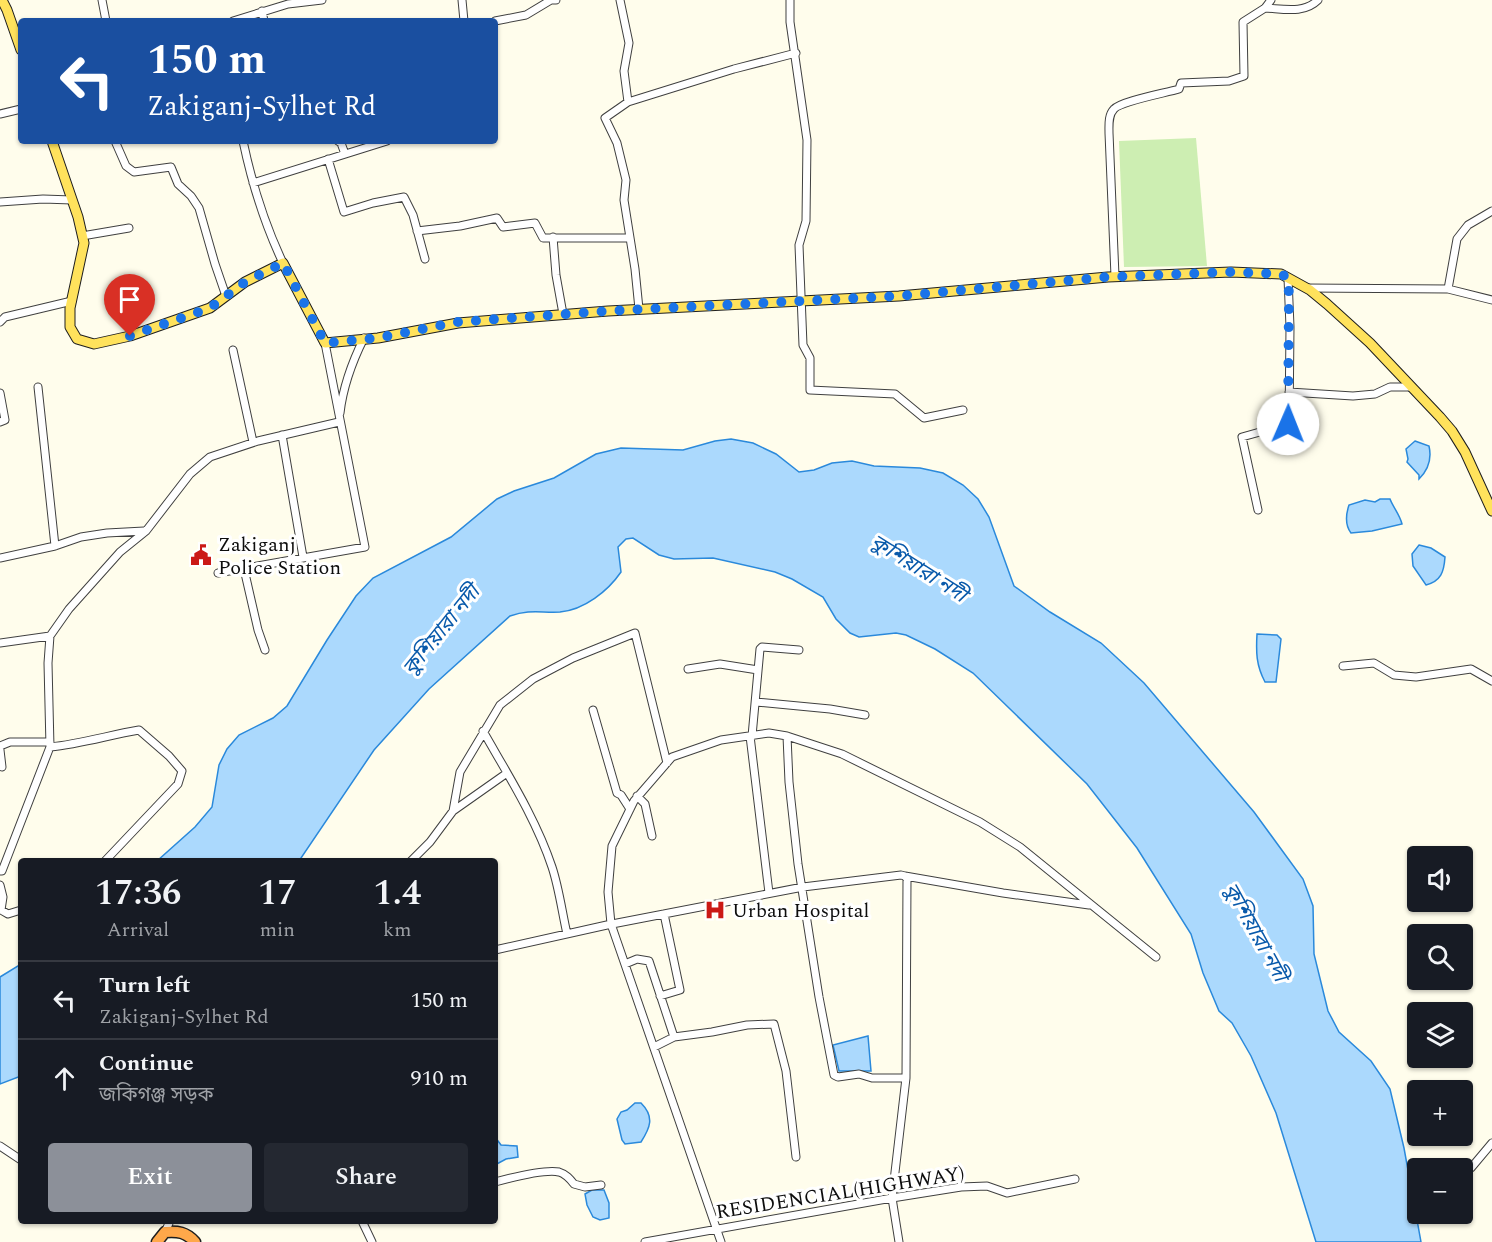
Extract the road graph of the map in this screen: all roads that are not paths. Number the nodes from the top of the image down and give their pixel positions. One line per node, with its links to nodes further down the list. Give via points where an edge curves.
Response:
1 (2, 0): 18 (main road)
2 (102, 0): 13 (street)
3 (322, 0): 10 (street)
4 (462, 0): 16 (street)
5 (556, 0): 17 (street, via 526,15)
6 (620, 0): 20 (street, via 629,43 624,71)
7 (790, 0): 19 (street)
8 (1271, 0): 11 (street)
9 (1318, 0): 11 (street, via 1299,10)
10 (276, 3): 12 (street)
11 (1265, 8): 41 (street, via 1243,22 1244,76 1229,81 1181,83 1179,90 1125,103 1109,117)
12 (262, 12): 14 (street); 15 (street)
13 (105, 18)
14 (243, 18)
15 (263, 18)
16 (464, 18)
17 (498, 20)
18 (18, 41)
19 (796, 53): 20 (street); 46 (street, via 807,140 806,221 799,245)
20 (628, 102): 38 (street, via 605,118 617,143 626,180 624,200)
21 (18, 110): 22 (street)
22 (0, 114)
23 (53, 144): 31 (main road)
24 (116, 144): 45 (street, via 126,166 134,172 171,167 178,184 199,208)
25 (244, 144): 30 (street)
26 (341, 144): 28 (street)
27 (377, 144): 28 (street)
28 (345, 154): 29 (street)
29 (328, 159): 30 (street); 35 (street, via 344,212 404,197)
30 (253, 183): 40 (street)
31 (72, 200): 32 (street); 36 (main road)
32 (0, 202)
33 (1492, 211): 44 (street, via 1468,225 1456,239)
34 (129, 228): 36 (street)
35 (417, 231): 37 (street, via 497,218 503,227 535,223 543,238); 39 (street)
36 (82, 236): 48 (main road, via 84,243)
37 (553, 237): 38 (street); 50 (street)
38 (630, 238): 49 (street)
39 (425, 259)
40 (283, 263): 45 (main road); 53 (main road)
41 (1115, 276): 42 (main road, via 1231,272 1281,274); 46 (main road, via 899,296)
42 (1288, 278): 43 (main road); 57 (street)
43 (1306, 288): 44 (street); 56 (main road, via 1370,343)
44 (1448, 289): 47 (street)
45 (226, 296): 48 (main road, via 210,308 130,336 94,344 77,339 70,327)
46 (801, 300): 49 (main road); 59 (street, via 803,345 810,358 810,390 895,394 924,418)
47 (1492, 300)
48 (72, 301): 51 (street)
49 (639, 309): 50 (main road)
50 (564, 314): 52 (main road, via 458,322)
51 (0, 322)
52 (364, 338): 53 (main road); 61 (street, via 344,390)
53 (325, 343): 61 (street)
54 (233, 350): 63 (street)
55 (38, 387): 67 (street)
56 (1411, 387): 57 (street, via 1390,387 1375,394 1353,396); 65 (main road, via 1452,431)
57 (1289, 392): 64 (street, via 1288,424 1242,437)
58 (0, 393): 60 (street, via 5,420)
59 (963, 410)
60 (0, 422)
61 (339, 422): 62 (street); 68 (street, via 365,547)
62 (282, 435): 63 (street); 68 (street)
63 (253, 442): 66 (street, via 210,457 190,474)
64 (1258, 510)
65 (1492, 511)
66 (146, 531): 67 (street, via 90,536); 72 (street, via 120,552)
67 (55, 546): 69 (street)
68 (303, 557): 70 (street)
69 (0, 558)
70 (244, 569): 71 (street); 74 (street)
71 (218, 573)
72 (50, 636): 73 (street); 86 (street)
73 (0, 643)
74 (265, 650)
75 (799, 650): 78 (street, via 762,647)
76 (1343, 666): 79 (street, via 1374,663 1394,675 1416,677 1471,669)
77 (688, 669): 78 (street, via 720,664)
78 (758, 670): 80 (street)
79 (1492, 681)
80 (756, 702): 82 (street); 84 (street)
81 (593, 710): 92 (street, via 617,793)
82 (865, 715)
83 (483, 731): 88 (street, via 500,705 533,679 636,633); 90 (street); 93 (street, via 460,772)
84 (751, 736): 85 (street); 88 (street, via 721,740 672,757); 101 (street)
85 (786, 736): 100 (street, via 794,835); 102 (street, via 842,754 980,822 1020,847)
86 (50, 744): 87 (street, via 10,742); 95 (street, via 80,743 139,730 182,771 178,784); 97 (street)
87 (0, 748): 89 (street)
88 (667, 763): 91 (street)
89 (2, 766)
90 (507, 773): 93 (street); 106 (street, via 549,860)
91 (638, 796): 92 (street); 94 (street, via 645,804)
92 (630, 809): 105 (street, via 612,846 608,892)
93 (453, 811): 96 (street)
94 (652, 836)
95 (108, 858)
96 (414, 858)
97 (1, 873)
98 (905, 876): 100 (street); 102 (street); 113 (street)
99 (0, 885): 103 (street, via 1,910 8,914)
100 (803, 886): 101 (street); 113 (street, via 813,966 834,1075)
101 (769, 893): 104 (street)
102 (1089, 905): 108 (street)
103 (18, 911)
104 (664, 914): 105 (street); 110 (street, via 680,990)
105 (611, 924): 106 (street); 109 (street)
106 (567, 934): 107 (street)
107 (498, 949)
108 (1156, 957)
109 (625, 964): 110 (street, via 637,959 649,961); 112 (street)
110 (660, 996): 111 (street)
111 (674, 1037): 112 (street); 116 (street, via 774,1024 786,1071)
112 (654, 1047): 125 (street)
113 (906, 1078): 122 (street)
114 (1492, 1143): 118 (street)
115 (0, 1146): 117 (street)
116 (796, 1157)
117 (18, 1158)
118 (1473, 1166)
119 (1075, 1179): 122 (street, RESIDENCIAL(HIGHWAY), via 1007,1193 979,1186)
120 (498, 1181): 121 (street, via 558,1172 574,1184)
121 (601, 1185)
122 (892, 1198): 125 (street, RESIDENCIAL(HIGHWAY)); 132 (street)
123 (169, 1224): 126 (street)
124 (363, 1224): 129 (street)
125 (717, 1229): 130 (street, RESIDENCIAL(HIGHWAY)); 131 (street)
126 (165, 1232): 127 (highway); 128 (highway, via 179,1232)
127 (157, 1242)
128 (195, 1242)
129 (372, 1242)
130 (645, 1242)
131 (721, 1242)
132 (899, 1242)

